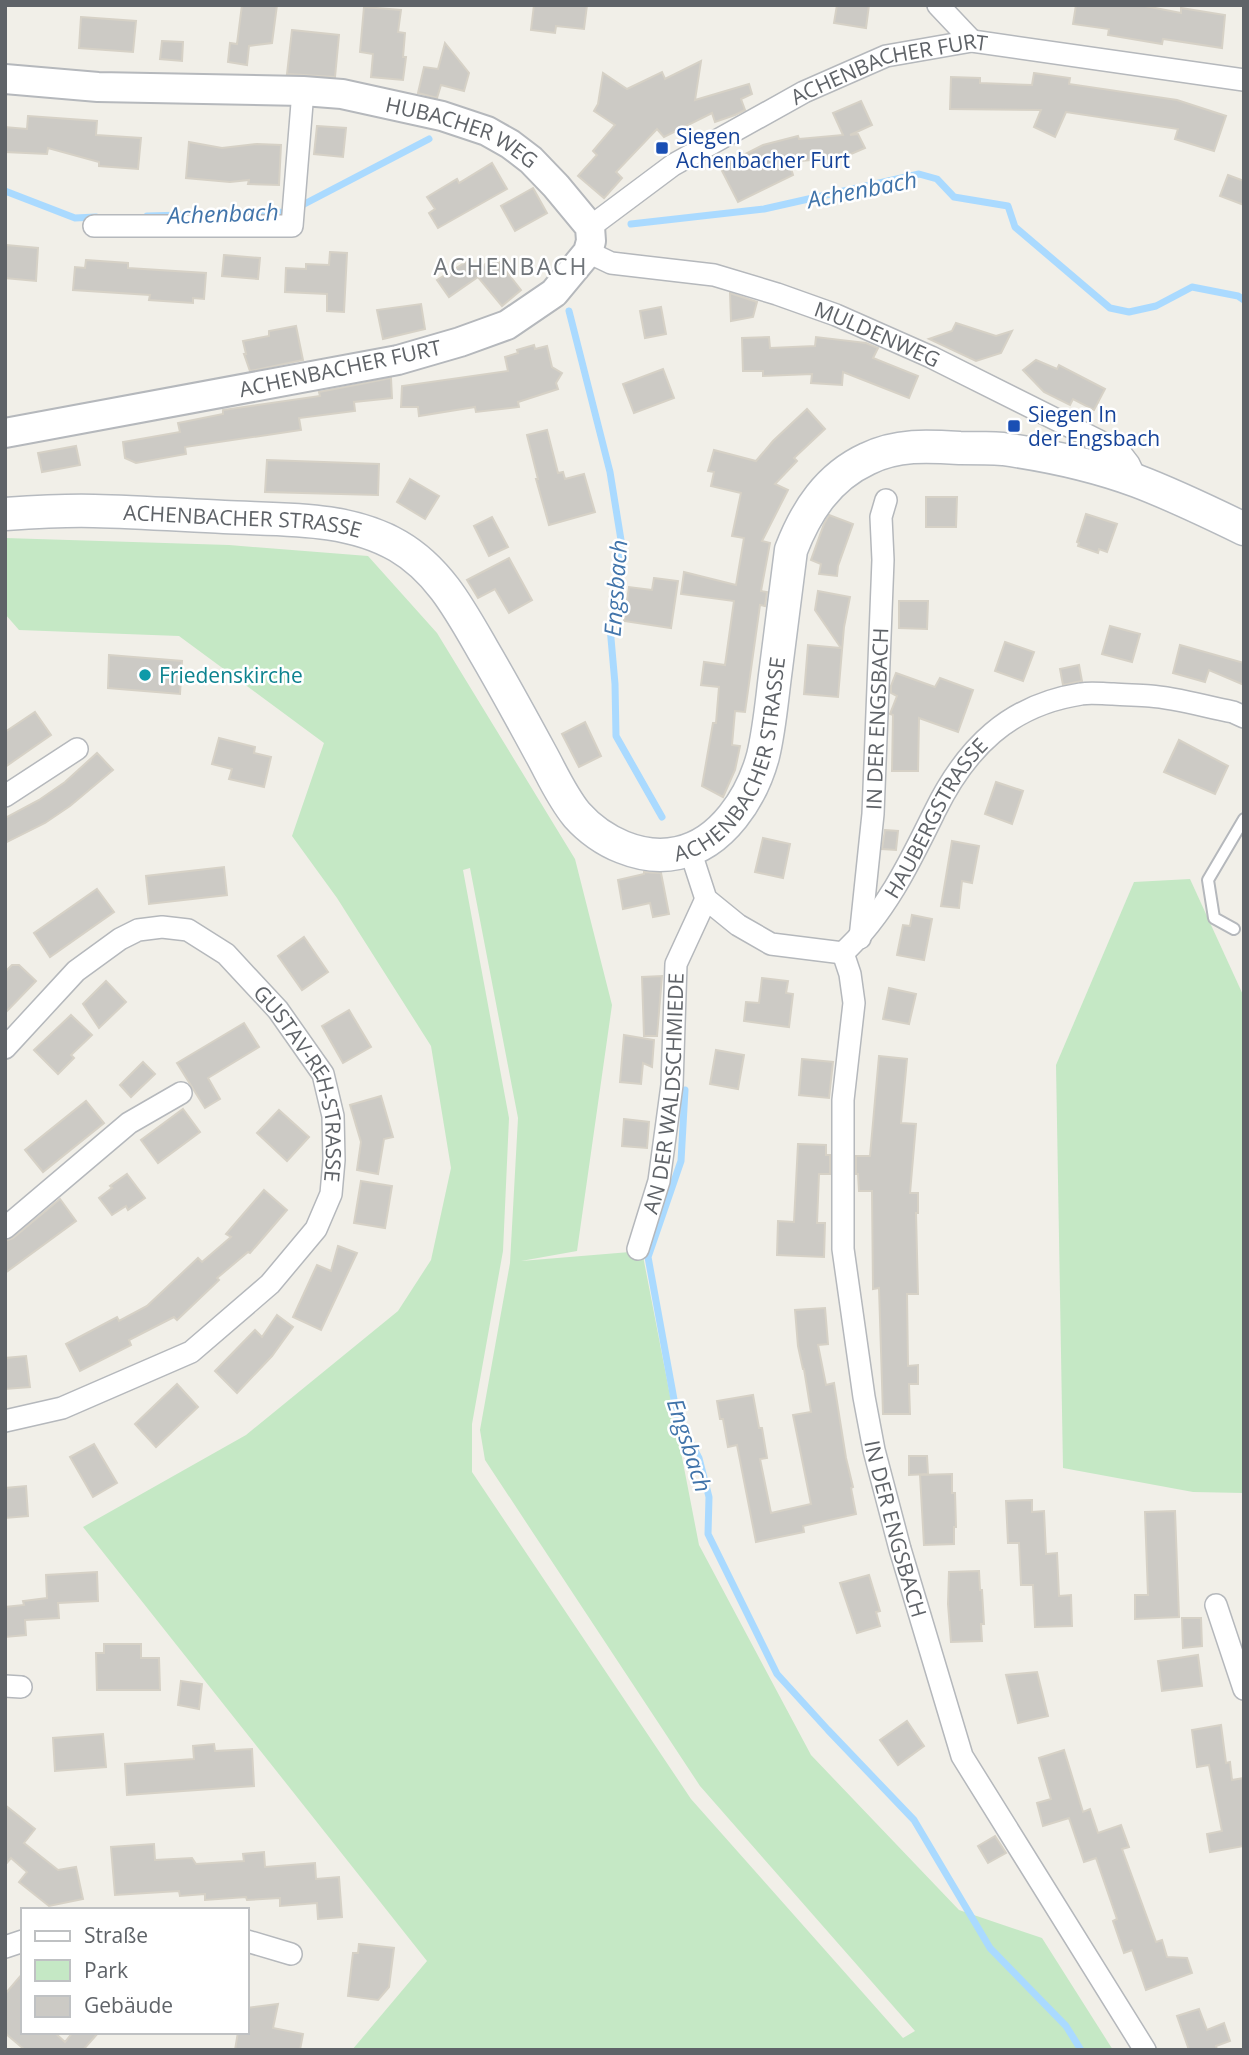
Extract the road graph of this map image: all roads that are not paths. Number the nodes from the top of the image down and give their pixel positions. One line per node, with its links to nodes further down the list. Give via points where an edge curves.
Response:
1 (938, 5): 2 (street)
2 (972, 41): 4 (street, ACHENBACHER FURT); 7 (street, ACHENBACHER FURT, via 886,56 804,92 673,164)
3 (5, 79): 5 (street, HUBACHER WEG, via 98,87)
4 (1244, 80)
5 (303, 91): 6 (street, via 292,226); 7 (street, HUBACHER WEG, via 342,94 442,116 486,131 531,160 556,186)
6 (94, 226)
7 (589, 239): 8 (street, ACHENBACHER FURT, via 554,293 507,325 460,342 398,360); 9 (street, MULDENWEG, via 611,263 714,275 836,315 1119,451)
8 (5, 433)
9 (1137, 481): 12 (main road, ACHENBACHER STRASSE); 17 (main road, ACHENBACHER STRASSE, via 1002,449 911,446 885,451 847,470 812,506 791,550 766,736 751,788 714,837)
10 (886, 500): 20 (street, IN DER ENGSBACH, via 881,516 873,814)
11 (5, 514): 17 (main road, ACHENBACHER STRASSE, via 91,511 292,521 340,525 379,536 425,566 452,596 577,815 603,838 637,852 664,855)
12 (1244, 529)
13 (1244, 717): 20 (street, HAUBERGSTRASSE, via 1152,696 1083,693 1023,711 987,737 948,783 883,909)
14 (77, 748): 15 (street)
15 (5, 796)
16 (1244, 819): 19 (lane, via 1208,880 1214,918)
17 (690, 850): 18 (street)
18 (706, 899): 21 (street, via 771,944); 25 (street, AN DER WALDSCHMIEDE, via 676,964 672,1085 659,1181)
19 (1234, 929)
20 (860, 938): 21 (street, HAUBERGSTRASSE)
21 (843, 953): 31 (street, IN DER ENGSBACH, via 854,1003 843,1100 843,1249 874,1450 900,1549 962,1756)
22 (5, 1048): 26 (street, GUSTAV-REH-STRASSE, via 76,971 120,939 138,930 188,930 226,954 278,1010 323,1074 333,1116 334,1160 331,1194 316,1228 270,1284 191,1352 62,1408)
23 (181, 1093): 24 (street, via 129,1123)
24 (5, 1228)
25 (638, 1249)
26 (5, 1421)
27 (1216, 1605): 28 (street)
28 (1244, 1689)
29 (248, 1941): 30 (street)
30 (291, 1954)
31 (1145, 2050)

